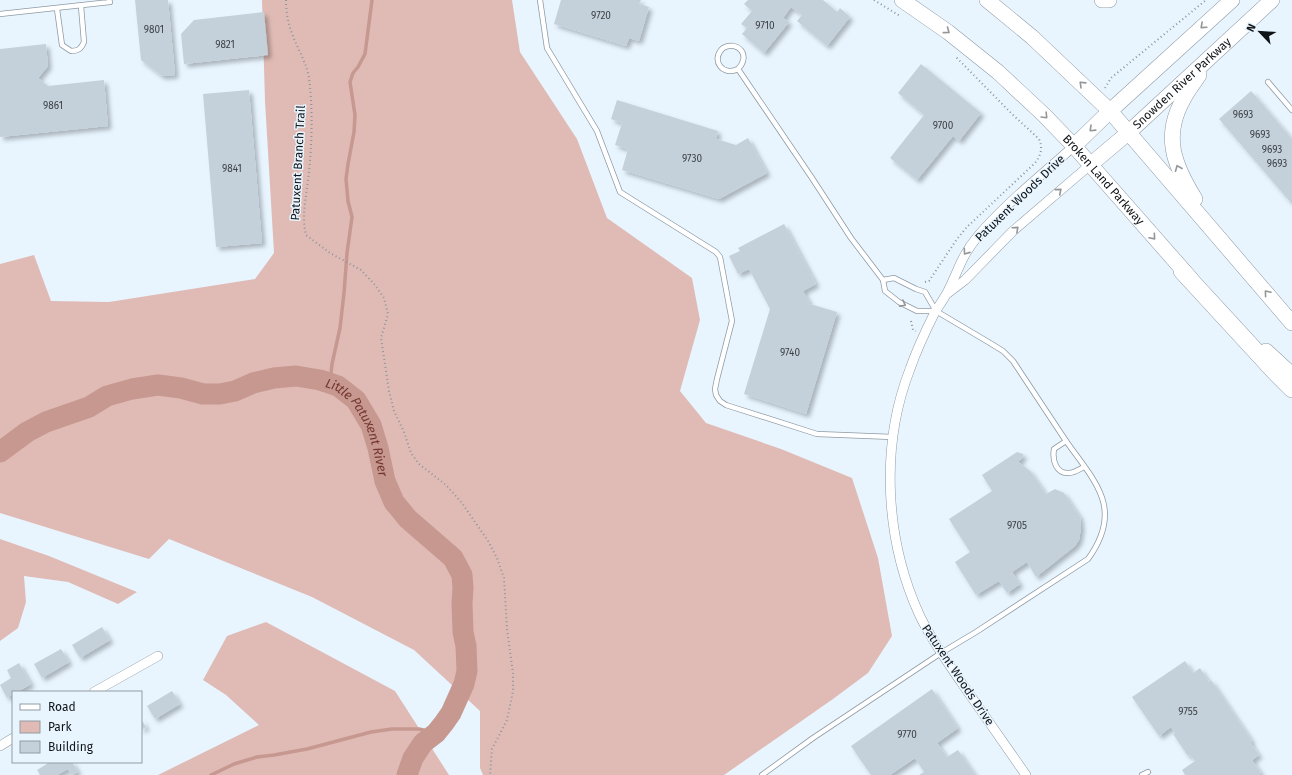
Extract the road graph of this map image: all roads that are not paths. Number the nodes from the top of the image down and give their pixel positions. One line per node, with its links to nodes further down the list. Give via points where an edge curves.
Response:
1 (109, 0): 9 (lane, via 110,2)
2 (540, 0): 28 (lane, via 547,48 597,132 620,192 716,252 720,257 732,321 716,379 716,395 720,401 817,434)
3 (902, 0): 18 (main road, Broken Land Parkway, one-way to 18, via 998,72)
4 (987, 0): 16 (main road, one-way to 4, via 1032,37)
5 (1102, 0): 6 (main road)
6 (1109, 0)
7 (1232, 0): 16 (main road, one-way to 16)
8 (1272, 0): 12 (main road, Snowden River Parkway)
9 (81, 6): 10 (lane); 10 (lane, via 84,42 77,51 71,51 62,45)
10 (57, 9): 11 (lane)
11 (0, 14)
12 (1212, 55): 17 (main road, Snowden River Parkway); 20 (main road, one-way to 12, via 1178,169 1173,140 1174,124 1184,99)
13 (738, 69): 13 (lane, via 730,72 720,66 718,55 723,48 732,45 742,51 743,62); 22 (lane, via 851,238)
14 (1268, 82): 15 (lane)
15 (1292, 110)
16 (1110, 111): 17 (main road); 18 (main road, one-way to 18)
17 (1128, 133): 19 (main road, Snowden River Parkway); 20 (main road)
18 (1074, 146): 19 (main road, Broken Land Parkway); 23 (street, Patuxent Woods Drive, one-way to 23, via 978,236 964,255)
19 (1090, 165): 21 (main road, Broken Land Parkway, one-way to 21); 23 (street, Patuxent Woods Drive, one-way to 19, via 964,280 1013,231)
20 (1219, 237): 25 (main road, one-way to 20)
21 (1182, 271): 26 (main road, Broken Land Parkway); 27 (highway)
22 (883, 280): 24 (lane, via 894,278 925,292); 24 (lane, one-way to 24, via 885,291 899,302 917,311)
23 (947, 293): 24 (street, Patuxent Woods Drive)
24 (936, 311): 28 (street, Patuxent Woods Drive, via 909,369); 29 (lane, via 1003,351 1013,361)
25 (1292, 323)
26 (1292, 375)
27 (1292, 389)
28 (892, 437): 31 (street, Patuxent Woods Drive, via 890,486 900,562 918,612)
29 (1066, 441): 30 (lane); 30 (lane, via 1054,449 1053,460 1057,468 1069,474)
30 (1084, 467): 31 (lane, via 1100,490 1105,512 1101,537 1088,559)
31 (941, 653): 37 (lane); 38 (street, Patuxent Woods Drive)
32 (158, 656): 33 (street)
33 (96, 691)
34 (12, 739): 35 (street)
35 (0, 746)
36 (1148, 772): 39 (lane)
37 (762, 775)
38 (1026, 775)
39 (1142, 775)

